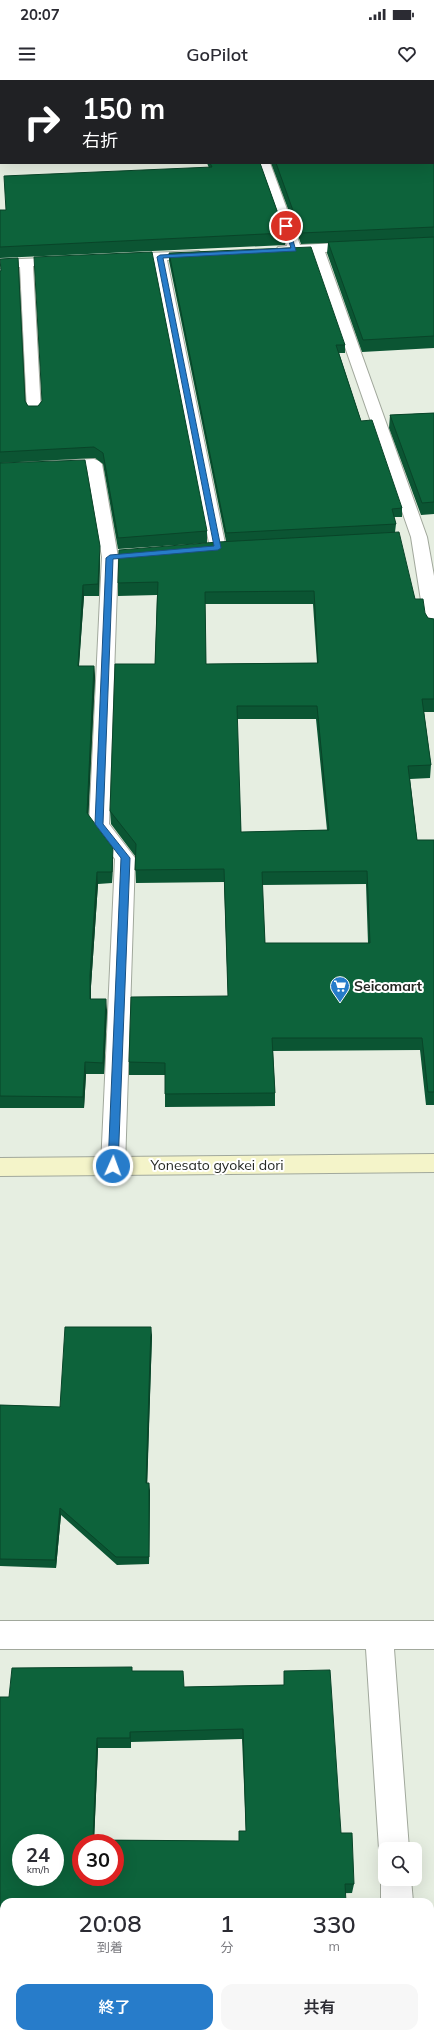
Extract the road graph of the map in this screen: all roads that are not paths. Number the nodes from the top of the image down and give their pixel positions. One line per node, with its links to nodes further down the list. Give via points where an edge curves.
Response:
1 (264, 164): 4 (street)
2 (372, 246): 3 (street)
3 (317, 248): 4 (street); 15 (street, via 411,537)
4 (294, 249): 5 (street)
5 (271, 251)
6 (216, 254): 7 (street)
7 (160, 257): 8 (street); 14 (street)
8 (113, 259)
9 (81, 260): 10 (street)
10 (26, 263): 11 (street); 12 (street)
11 (0, 264)
12 (34, 412)
13 (0, 468): 17 (street, via 94,464 116,557 99,824 126,858)
14 (218, 548)
15 (434, 626)
16 (434, 1163): 17 (street, Yonesato gyokei dori)
17 (113, 1166): 18 (street, Yonesato gyokei dori)
18 (0, 1167)
19 (379, 1634): 20 (street); 21 (street); 22 (street)
20 (434, 1634)
21 (0, 1635)
22 (394, 1842)
23 (396, 1886): 24 (street)
24 (397, 1898)

